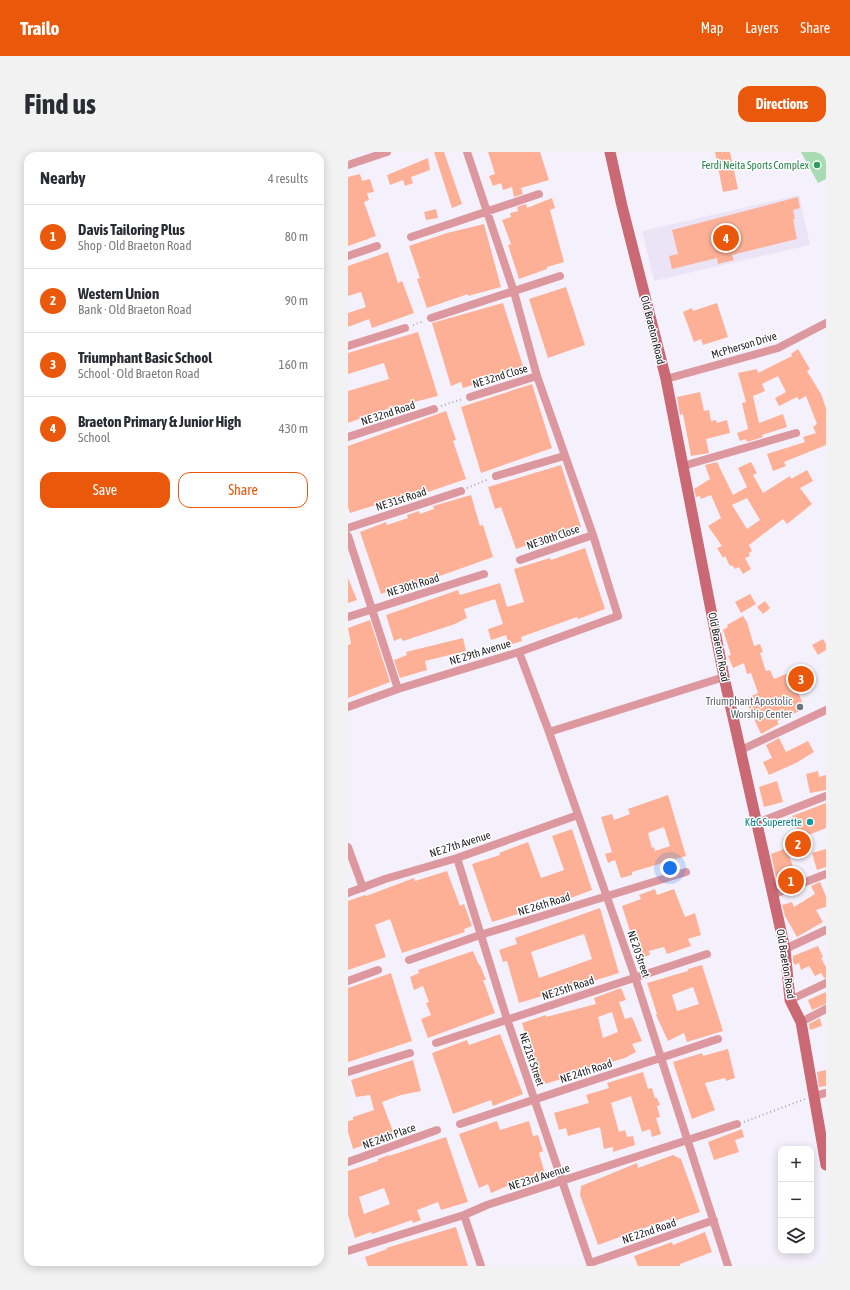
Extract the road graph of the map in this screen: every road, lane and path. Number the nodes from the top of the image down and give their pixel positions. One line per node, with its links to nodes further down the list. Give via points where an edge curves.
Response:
1 (387, 152): 4 (street)
2 (467, 152): 6 (street)
3 (610, 152): 17 (street, Old Braeton Road)
4 (348, 165)
5 (539, 194): 6 (street)
6 (487, 211): 7 (street); 11 (street)
7 (411, 237)
8 (377, 246): 9 (street)
9 (348, 256)
10 (560, 276): 11 (street)
11 (514, 292): 12 (street); 16 (street)
12 (430, 318): 14 (path)
13 (826, 323): 17 (street, McPherson Drive, via 778,348)
14 (405, 328): 15 (street)
15 (348, 346)
16 (537, 376): 18 (street, NE 32nd Close); 22 (street)
17 (666, 379): 23 (street, Old Braeton Road)
18 (470, 397): 19 (path)
19 (434, 408): 21 (street, NE 32nd Road)
20 (796, 433): 23 (street)
21 (348, 437)
22 (564, 456): 24 (street); 27 (street)
23 (683, 466): 34 (street, Old Braeton Road)
24 (496, 476): 25 (path)
25 (461, 491): 26 (street, NE 31st Road)
26 (348, 528)
27 (594, 535): 29 (street, NE 30th Close); 33 (street, NE 29th Avenue, via 618,616)
28 (348, 536): 31 (street)
29 (520, 560)
30 (484, 574): 31 (street, NE 30th Road)
31 (372, 609): 32 (street, NE 30th Road); 35 (street)
32 (348, 617)
33 (519, 652): 35 (street, NE 29th Avenue); 38 (street, NE 20 Street)
34 (724, 677): 38 (street); 39 (street, Old Braeton Road)
35 (398, 689): 36 (street, NE 29th Avenue)
36 (348, 707)
37 (826, 710): 39 (street)
38 (549, 732): 41 (street, NE 20 Street)
39 (741, 750): 42 (street, Old Braeton Road)
40 (826, 796): 42 (street)
41 (578, 815): 44 (street, NE 27th Avenue); 50 (street, NE 20 Street)
42 (757, 822): 49 (street, Old Braeton Road)
43 (348, 847): 47 (street)
44 (457, 858): 47 (street, NE 27th Avenue); 52 (street, NE 21st Street)
45 (686, 872): 50 (street, NE 26th Road)
46 (826, 874): 49 (street)
47 (363, 888): 48 (street, NE 27th Avenue)
48 (348, 893)
49 (772, 895): 53 (street, Old Braeton Road)
50 (607, 896): 52 (street, NE 26th Road); 57 (street, NE 20 Street)
51 (826, 930): 53 (street)
52 (480, 935): 55 (street, NE 26th Road); 62 (street, NE 21st Street)
53 (785, 949): 60 (street, Old Braeton Road)
54 (707, 954): 57 (street, NE 25th Road)
55 (409, 960)
56 (378, 970): 58 (street)
57 (635, 977): 62 (street, NE 25th Road); 67 (street, NE 20 Street)
58 (348, 981)
59 (826, 983): 60 (street)
60 (790, 1000): 63 (street, Old Braeton Road)
61 (826, 1009): 63 (street)
62 (507, 1019): 65 (street, NE 25th Road); 71 (street, NE 21st Street)
63 (801, 1022): 70 (street, Old Braeton Road)
64 (718, 1039): 67 (street, NE 24th Road)
65 (436, 1043)
66 (410, 1053): 68 (street)
67 (662, 1058): 71 (street, NE 24th Road); 76 (street, NE 20 Street)
68 (348, 1072)
69 (826, 1093): 70 (street)
70 (814, 1096): 73 (path); 75 (street, Old Braeton Road)
71 (534, 1099): 72 (street, NE 24th Road); 79 (street, NE 21st Street)
72 (460, 1124)
73 (737, 1124): 76 (street, NE 23rd Avenue)
74 (437, 1130): 77 (street, NE 24th Place)
75 (823, 1130): 78 (street, Old Braeton Road)
76 (688, 1141): 79 (street, NE 23rd Avenue); 81 (street, NE 20 Street)
77 (348, 1162)
78 (826, 1165)
79 (563, 1181): 80 (street, NE 23rd Avenue); 83 (street, NE 21st Street)
80 (464, 1215): 82 (street, NE 23rd Avenue); 84 (street)
81 (714, 1220): 83 (street, NE 22nd Road); 85 (street, NE 20 Street)
82 (348, 1251)
83 (591, 1264)
84 (481, 1266)
85 (728, 1266)

